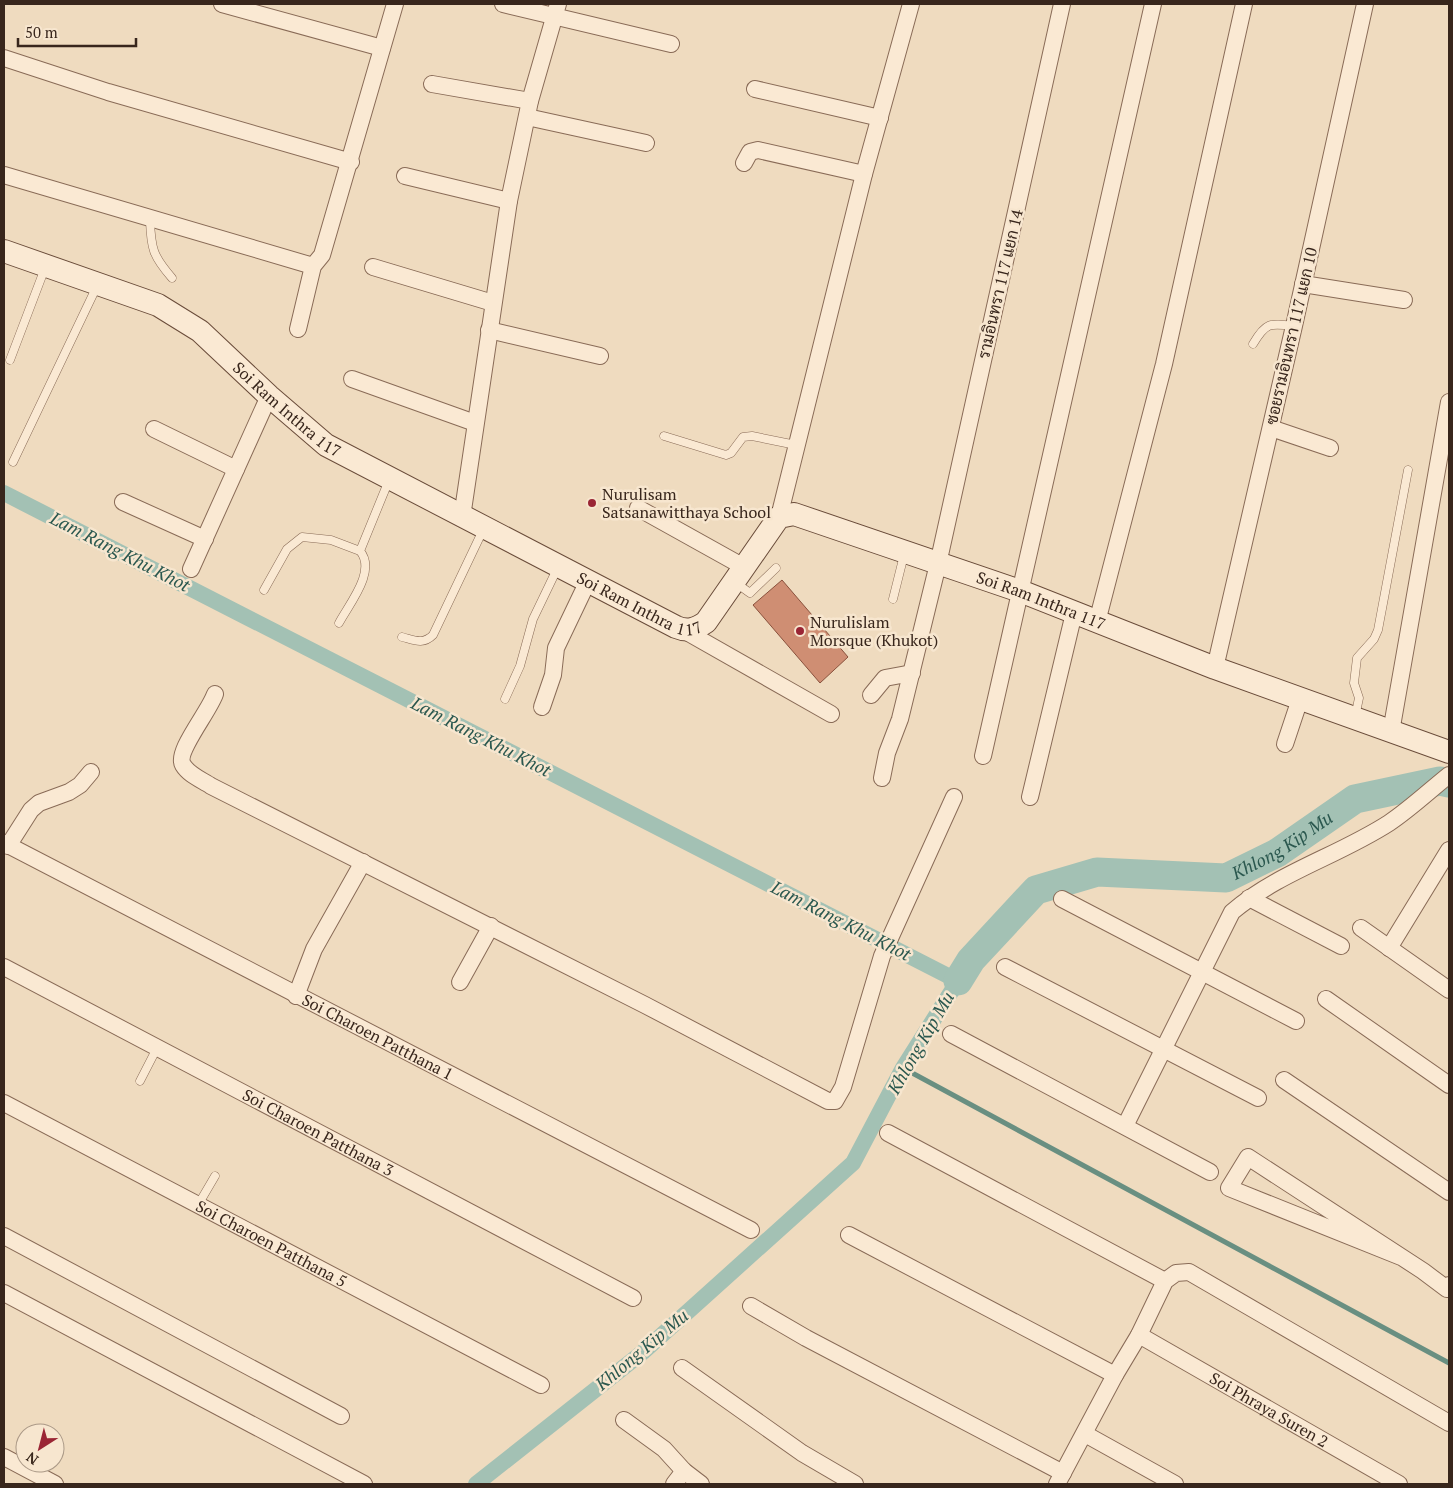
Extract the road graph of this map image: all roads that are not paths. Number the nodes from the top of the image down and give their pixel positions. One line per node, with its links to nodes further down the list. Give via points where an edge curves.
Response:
1 (222, 4): 11 (street)
2 (395, 4): 11 (street)
3 (503, 4): 9 (street)
4 (911, 4): 17 (street)
5 (1062, 4): 62 (street, รามอินทรา 117 แยก 14)
6 (1153, 4): 69 (street)
7 (1244, 4): 72 (street, via 1164,364)
8 (1365, 4): 32 (street, ซอยรามอินทรา 117 แยก 10)
9 (557, 10): 10 (street); 15 (street)
10 (671, 44)
11 (382, 48): 19 (street)
12 (4, 58): 19 (street, via 108,92)
13 (432, 84): 15 (street)
14 (755, 89): 17 (street)
15 (530, 101): 16 (street)
16 (527, 117): 18 (street); 24 (street)
17 (880, 118): 21 (street)
18 (646, 143)
19 (351, 162): 28 (street, via 322,255)
20 (744, 163): 21 (street, via 750,152 758,150)
21 (864, 174): 48 (street)
22 (4, 175): 25 (street)
23 (405, 176): 24 (street)
24 (509, 201): 34 (street)
25 (150, 220): 28 (street); 30 (lane, via 151,247 156,260)
26 (4, 251): 27 (street, Soi Ram Inthra 117)
27 (46, 266): 31 (street, Soi Ram Inthra 117); 40 (lane)
28 (313, 266): 36 (street)
29 (372, 267): 34 (street)
30 (172, 278)
31 (98, 284): 42 (street, Soi Ram Inthra 117, via 158,305 176,315 200,331); 50 (lane)
32 (1303, 284): 33 (street); 35 (street, ซอยรามอินทรา 117 แยก 10)
33 (1404, 300)
34 (493, 303): 37 (street)
35 (1294, 326): 38 (lane, via 1267,325); 45 (street, ซอยรามอินทรา 117 แยก 10)
36 (298, 329)
37 (489, 330): 39 (street); 44 (street)
38 (1253, 344)
39 (600, 356)
40 (10, 360)
41 (352, 379): 44 (street)
42 (269, 396): 51 (street); 53 (street, Soi Ram Inthra 117, via 326,445)
43 (1449, 402): 85 (street)
44 (475, 423): 56 (street)
45 (1271, 428): 49 (street); 76 (street, ซอยรามอินทรา 117 แยก 10)
46 (154, 429): 51 (street)
47 (664, 436): 48 (lane, via 726,454 731,453 743,437)
48 (796, 444): 57 (street)
49 (1330, 448)
50 (13, 462)
51 (236, 470): 59 (street)
52 (1408, 470): 84 (lane, via 1378,630 1357,658)
53 (389, 480): 56 (street, Soi Ram Inthra 117); 60 (lane)
54 (123, 502): 59 (street)
55 (638, 508): 66 (street)
56 (462, 517): 58 (street, Soi Ram Inthra 117)
57 (779, 517): 61 (street, Soi Ram Inthra 117, via 794,514); 66 (street, Soi Ram Inthra 117)
58 (484, 528): 63 (street, Soi Ram Inthra 117); 75 (lane, via 433,635 422,642)
59 (205, 539): 65 (street)
60 (360, 551): 68 (lane, via 331,540 302,537 288,548); 73 (lane, via 367,563 366,570)
61 (905, 552): 62 (street, Soi Ram Inthra 117); 70 (lane)
62 (938, 564): 69 (street, Soi Ram Inthra 117); 77 (street, รามอินทรา 117 แยก 14)
63 (558, 565): 67 (street, Soi Ram Inthra 117); 80 (lane, via 532,619 520,666)
64 (776, 568): 66 (lane, via 750,593)
65 (191, 569)
66 (739, 575): 74 (street, Soi Ram Inthra 117, via 706,622)
67 (588, 581): 74 (street, Soi Ram Inthra 117); 82 (street, via 556,648 553,676)
68 (264, 590)
69 (1020, 591): 71 (street, Soi Ram Inthra 117); 88 (street)
70 (893, 599)
71 (1074, 612): 72 (street, Soi Ram Inthra 117); 93 (street)
72 (1097, 622): 76 (street, Soi Ram Inthra 117)
73 (339, 623)
74 (685, 631): 83 (street)
75 (402, 637)
76 (1215, 668): 81 (street, Soi Ram Inthra 117)
77 (912, 673): 79 (street, via 884,678); 91 (street, รามอินทรา 117 แยก 14)
78 (215, 694): 96 (street, via 180,757 183,765 211,786)
79 (871, 695)
80 (504, 698)
81 (1300, 699): 84 (street, Soi Ram Inthra 117); 86 (street)
82 (542, 707)
83 (831, 714)
84 (1355, 719): 85 (street, Soi Ram Inthra 117)
85 (1391, 732): 87 (street, Soi Ram Inthra 117)
86 (1285, 744)
87 (1449, 752)
88 (983, 756)
89 (92, 772): 94 (street, via 70,792 39,803)
90 (1449, 775): 97 (street, via 1388,823 1279,878)
91 (882, 778)
92 (954, 797): 99 (street, via 882,956 843,1086 834,1101 828,1101)
93 (1030, 797)
94 (6, 845): 108 (street, Soi Charoen Patthana 1)
95 (1449, 850): 102 (street)
96 (364, 862): 99 (street); 108 (street, via 314,948)
97 (1248, 898): 101 (street); 105 (street, via 1232,912)
98 (1062, 899): 105 (street)
99 (491, 926): 106 (street)
100 (1361, 928): 102 (street)
101 (1341, 946)
102 (1389, 948): 107 (street)
103 (4, 967): 112 (street, Soi Charoen Patthana 3)
104 (1005, 967): 113 (street)
105 (1201, 971): 110 (street); 113 (street)
106 (460, 982)
107 (1449, 990)
108 (296, 996): 125 (street, Soi Charoen Patthana 1)
109 (1326, 999): 116 (street)
110 (1296, 1021)
111 (951, 1034): 119 (street)
112 (157, 1048): 115 (lane); 132 (street, Soi Charoen Patthana 3)
113 (1164, 1049): 117 (street); 119 (street)
114 (1284, 1080): 123 (street)
115 (140, 1081)
116 (1449, 1085)
117 (1258, 1098)
118 (4, 1102): 124 (street, Soi Charoen Patthana 5)
119 (1125, 1126): 121 (street)
120 (888, 1133): 129 (street)
121 (1210, 1172)
122 (215, 1176): 124 (lane)
123 (1449, 1192)
124 (198, 1204): 137 (street, Soi Charoen Patthana 5)
125 (751, 1230)
126 (849, 1235): 136 (street)
127 (4, 1236): 138 (street)
128 (1401, 1257): 128 (street, via 1248,1157 1229,1188 1383,1250); 130 (street, via 1447,1289)
129 (1165, 1281): 134 (street); 140 (street, via 1176,1273 1189,1272)
130 (1449, 1285)
131 (4, 1293): 146 (street)
132 (633, 1298)
133 (751, 1306): 144 (street)
134 (1139, 1335): 136 (street); 150 (street, Soi Phraya Suren 2)
135 (682, 1368): 148 (street, via 802,1452)
136 (1115, 1375): 141 (street)
137 (541, 1385)
138 (341, 1416)
139 (624, 1420): 143 (street, via 664,1449)
140 (1449, 1423)
141 (1085, 1434): 144 (street); 149 (street)
142 (4, 1457): 145 (street)
143 (679, 1478): 147 (street)
144 (1060, 1479)
145 (55, 1484)
146 (364, 1484)
147 (702, 1484)
148 (855, 1484)
149 (1175, 1484)
150 (1399, 1484)

